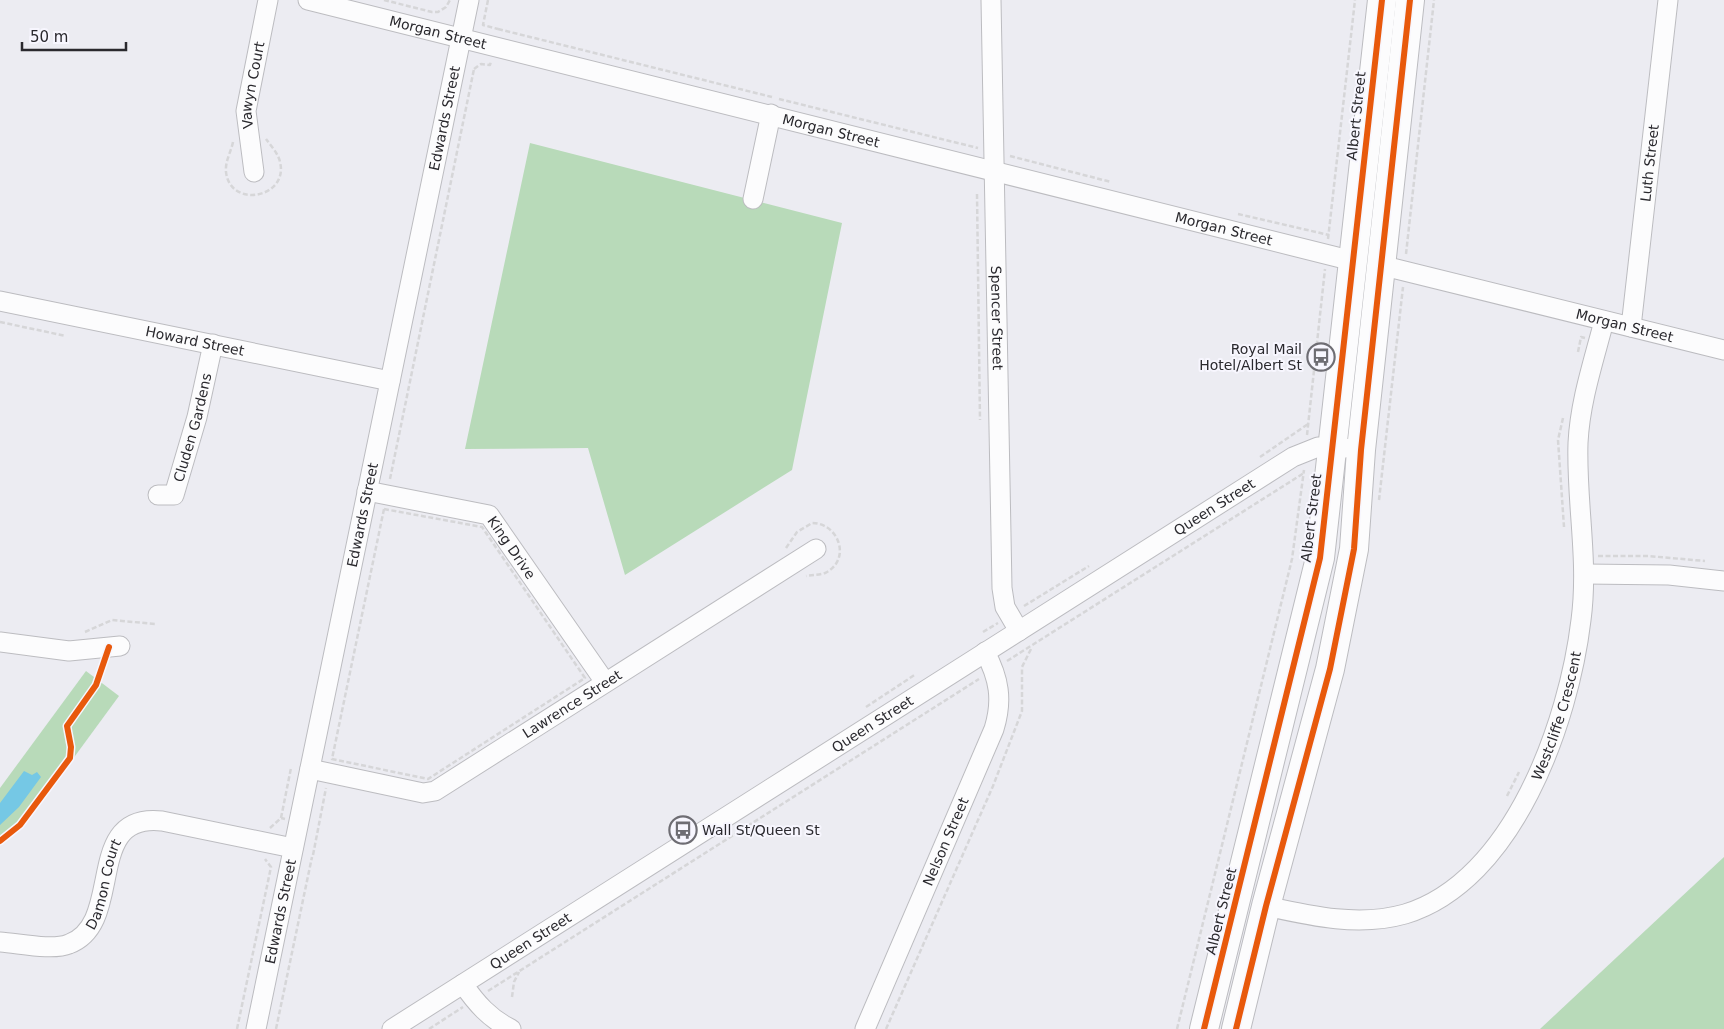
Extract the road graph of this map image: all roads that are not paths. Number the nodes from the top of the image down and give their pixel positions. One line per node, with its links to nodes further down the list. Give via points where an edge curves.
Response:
1 (268, 0): 11 (street, Vawyn Court, via 246,111)
2 (308, 0): 8 (street, Morgan Street)
3 (469, 0): 8 (street, Edwards Street)
4 (991, 0): 10 (street, Spencer Street)
5 (1382, 0): 13 (highway, Albert Street)
6 (1410, 0): 14 (highway)
7 (1668, 0): 17 (street, Luth Street)
8 (461, 38): 9 (street, Morgan Street); 20 (street, Edwards Street)
9 (771, 114): 10 (street, Morgan Street); 12 (street)
10 (986, 169): 13 (street, Morgan Street); 28 (street, Spencer Street, via 1002,588 1005,607)
11 (254, 172)
12 (753, 199)
13 (1353, 261): 21 (highway, Albert Street)
14 (1393, 268): 16 (street, Morgan Street); 22 (highway)
15 (0, 301): 18 (street, Howard Street)
16 (1604, 321): 17 (street, Morgan Street); 26 (street, Westcliffe Crescent, via 1584,398 1578,437)
17 (1632, 327): 19 (street, Morgan Street)
18 (213, 344): 20 (street, Howard Street); 24 (street, Cluden Gardens, via 197,417 174,495)
19 (1724, 350)
20 (390, 381): 23 (street, Edwards Street)
21 (1319, 448): 22 (street); 28 (street, Queen Street); 42 (highway, Albert Street, via 1320,558)
22 (1361, 450): 35 (highway, via 1354,548 1330,670)
23 (367, 492): 32 (street, King Drive, via 489,515); 33 (street, Edwards Street)
24 (158, 495)
25 (816, 549): 32 (street, Lawrence Street)
26 (1585, 574): 27 (street, via 1669,575); 35 (street, Westcliffe Crescent, via 1574,664 1554,737 1510,824 1480,864 1440,897 1416,910 1395,916 1350,920)
27 (1724, 581)
28 (1019, 631): 31 (street, Queen Street)
29 (0, 642): 30 (street, via 69,651)
30 (120, 646)
31 (985, 652): 37 (street, Queen Street); 41 (street, Nelson Street, via 1000,691 994,729)
32 (605, 682): 33 (street, Lawrence Street, via 433,792)
33 (301, 769): 34 (street, Edwards Street, via 290,820)
34 (293, 848): 36 (street, Damon Court, via 162,821 136,824 124,832 113,847 94,924 84,936 59,946); 38 (street, Edwards Street)
35 (1266, 906): 43 (highway)
36 (0, 942)
37 (463, 984): 39 (street, Queen Street); 40 (street, via 492,1018)
38 (256, 1029)
39 (392, 1029)
40 (511, 1029)
41 (864, 1029)
42 (1204, 1029)
43 (1236, 1029)

